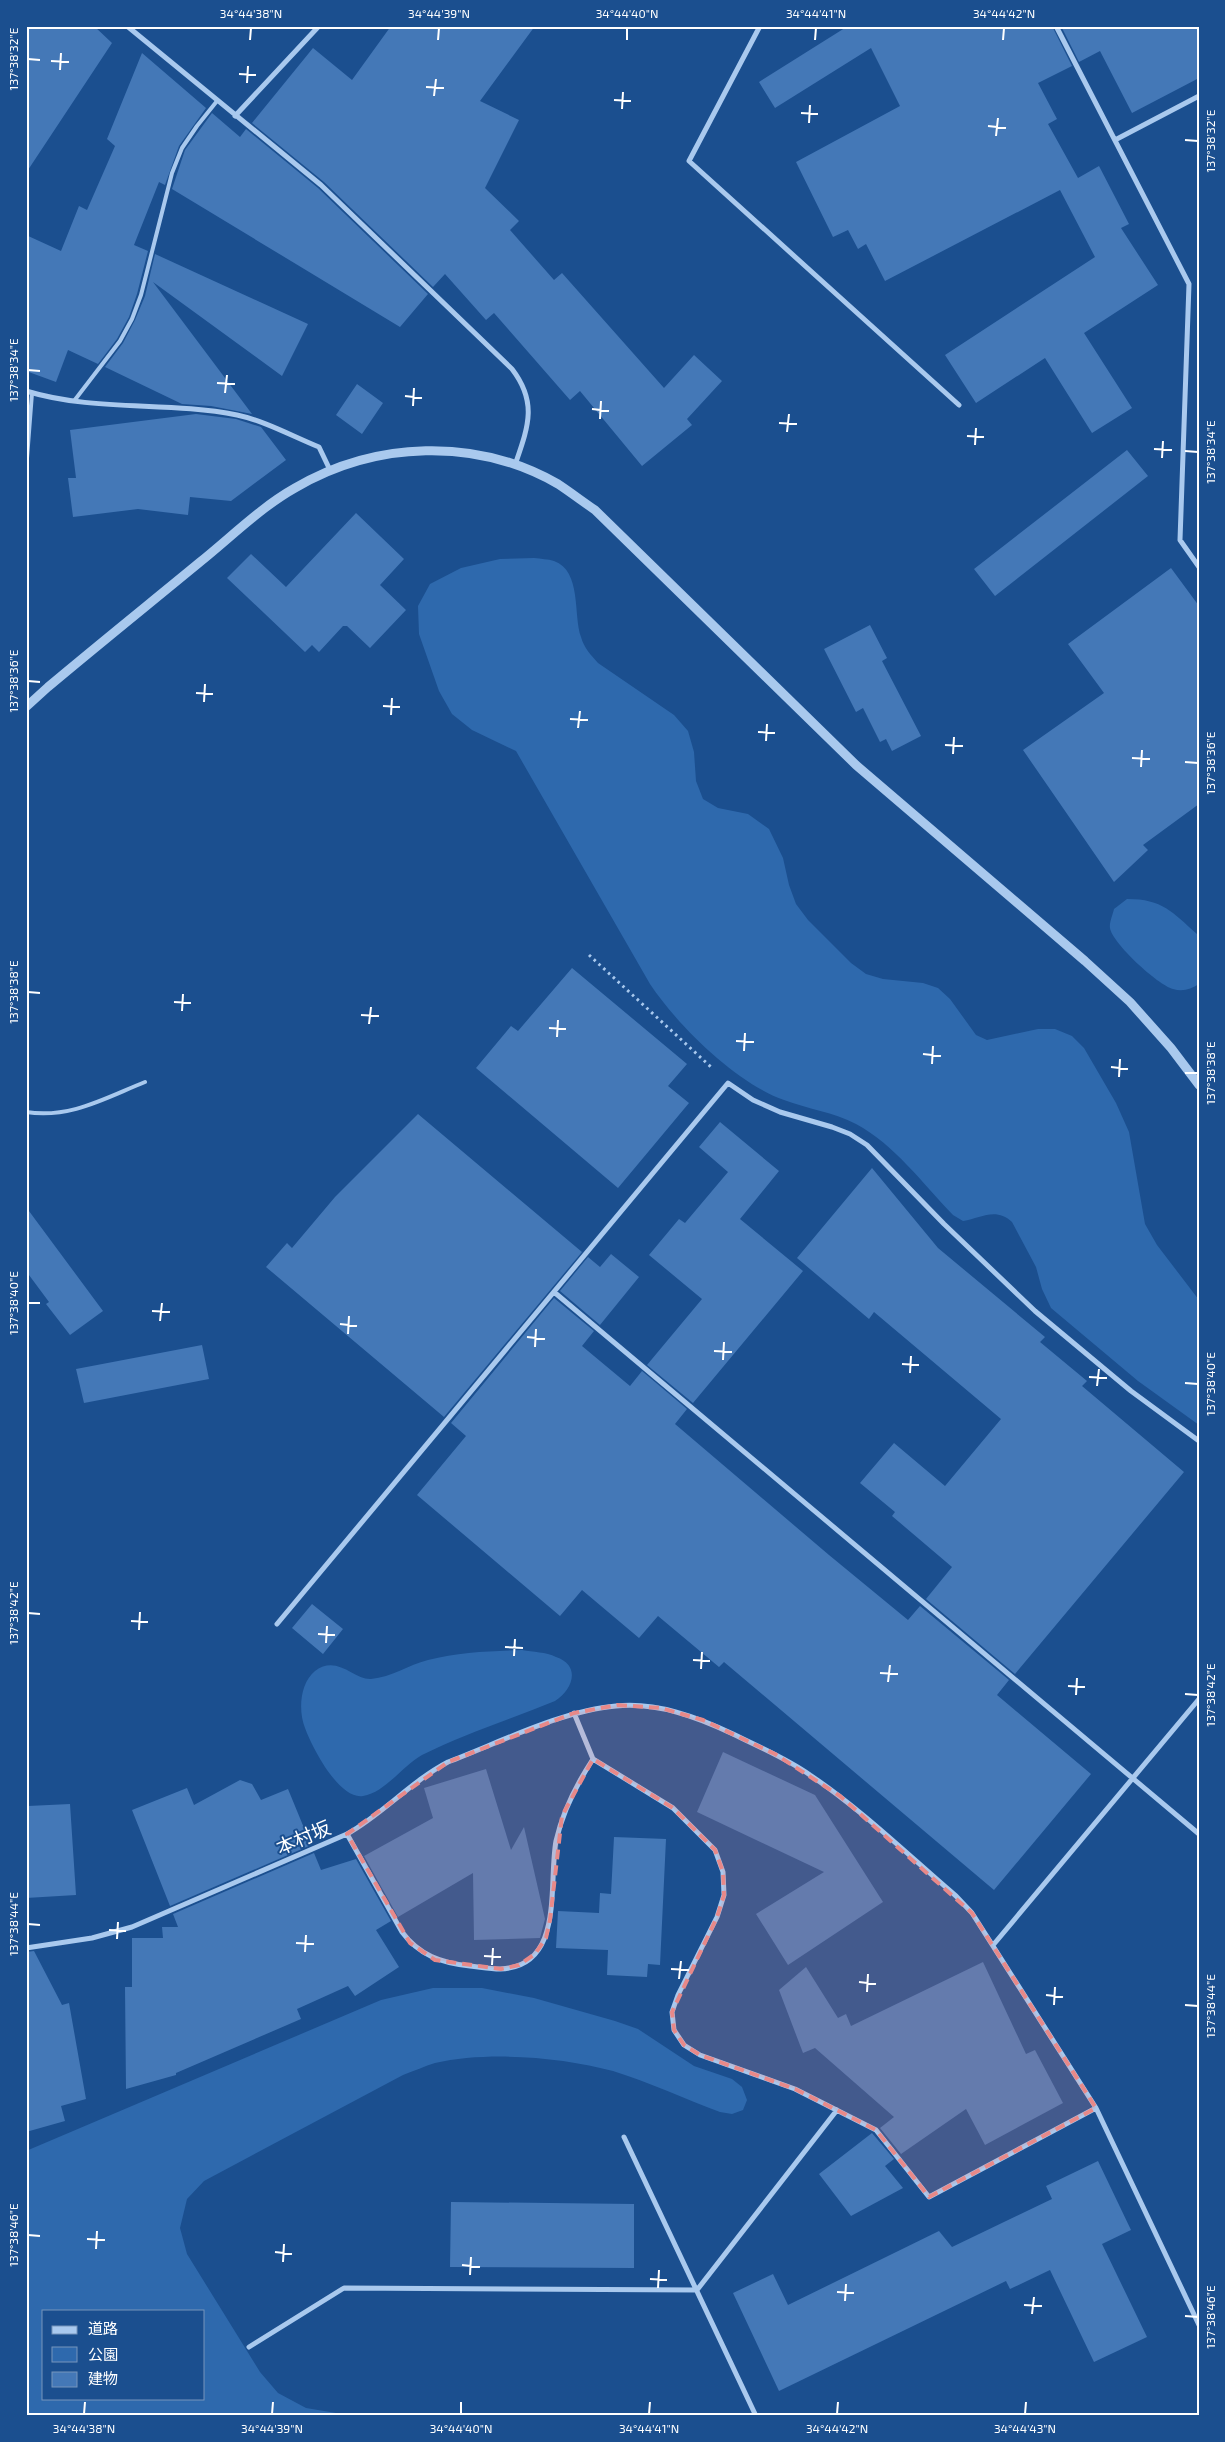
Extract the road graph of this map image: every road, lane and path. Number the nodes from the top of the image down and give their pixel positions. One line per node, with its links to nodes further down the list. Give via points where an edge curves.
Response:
1 (127, 26): 6 (street)
2 (319, 26): 7 (street)
3 (760, 26): 11 (street, via 689,161)
4 (1056, 26): 8 (street)
5 (1199, 96): 8 (street)
6 (217, 101): 7 (street); 10 (lane, via 182,148 172,173 132,319 120,341)
7 (234, 116): 12 (street, via 334,196 512,369 522,382 530,415)
8 (1115, 140): 15 (street, via 1189,284 1180,540)
9 (29, 392): 10 (street); 14 (lane)
10 (74, 402): 13 (street, via 239,416 318,447)
11 (959, 405)
12 (515, 465): 13 (street, via 471,453 425,449 379,454); 20 (street, via 557,484 595,510 856,765 1130,1002)
13 (330, 470): 16 (street, via 293,488 257,516)
14 (26, 471)
15 (1199, 566)
16 (26, 707)
17 (589, 956): 19 (path)
18 (145, 1082): 21 (lane, via 74,1111 45,1115)
19 (728, 1083): 22 (street); 23 (street, via 753,1100 850,1134 867,1145 1035,1311 1131,1391)
20 (1199, 1085)
21 (26, 1112)
22 (554, 1292): 24 (street); 28 (street)
23 (1199, 1441)
24 (277, 1624)
25 (1199, 1698): 28 (street)
26 (574, 1713): 27 (street); 29 (street, 本村坂, via 428,1772 374,1817); 31 (street, 本村坂, via 617,1706 661,1708 703,1720 775,1754 840,1796 949,1890 972,1913)
27 (593, 1759): 29 (street, via 573,1790 562,1816 546,1938 535,1954 519,1965 501,1969 468,1966 435,1960 422,1953 402,1932); 34 (street, via 673,1808 714,1850 723,1872 724,1895 717,1917 672,2012 674,2030 684,2045 700,2055 795,2090)
28 (1132, 1778): 30 (street); 31 (street)
29 (347, 1834): 32 (street, 本村坂, via 132,1927 92,1938)
30 (1199, 1834)
31 (994, 1944): 33 (street, 本村坂)
32 (26, 1948)
33 (1096, 2108): 34 (street, via 929,2197 876,2130); 37 (street, 本村坂)
34 (837, 2110): 36 (street)
35 (624, 2137): 36 (street)
36 (697, 2290): 38 (street, via 344,2288); 39 (street)
37 (1199, 2325)
38 (249, 2347)
39 (756, 2416)

